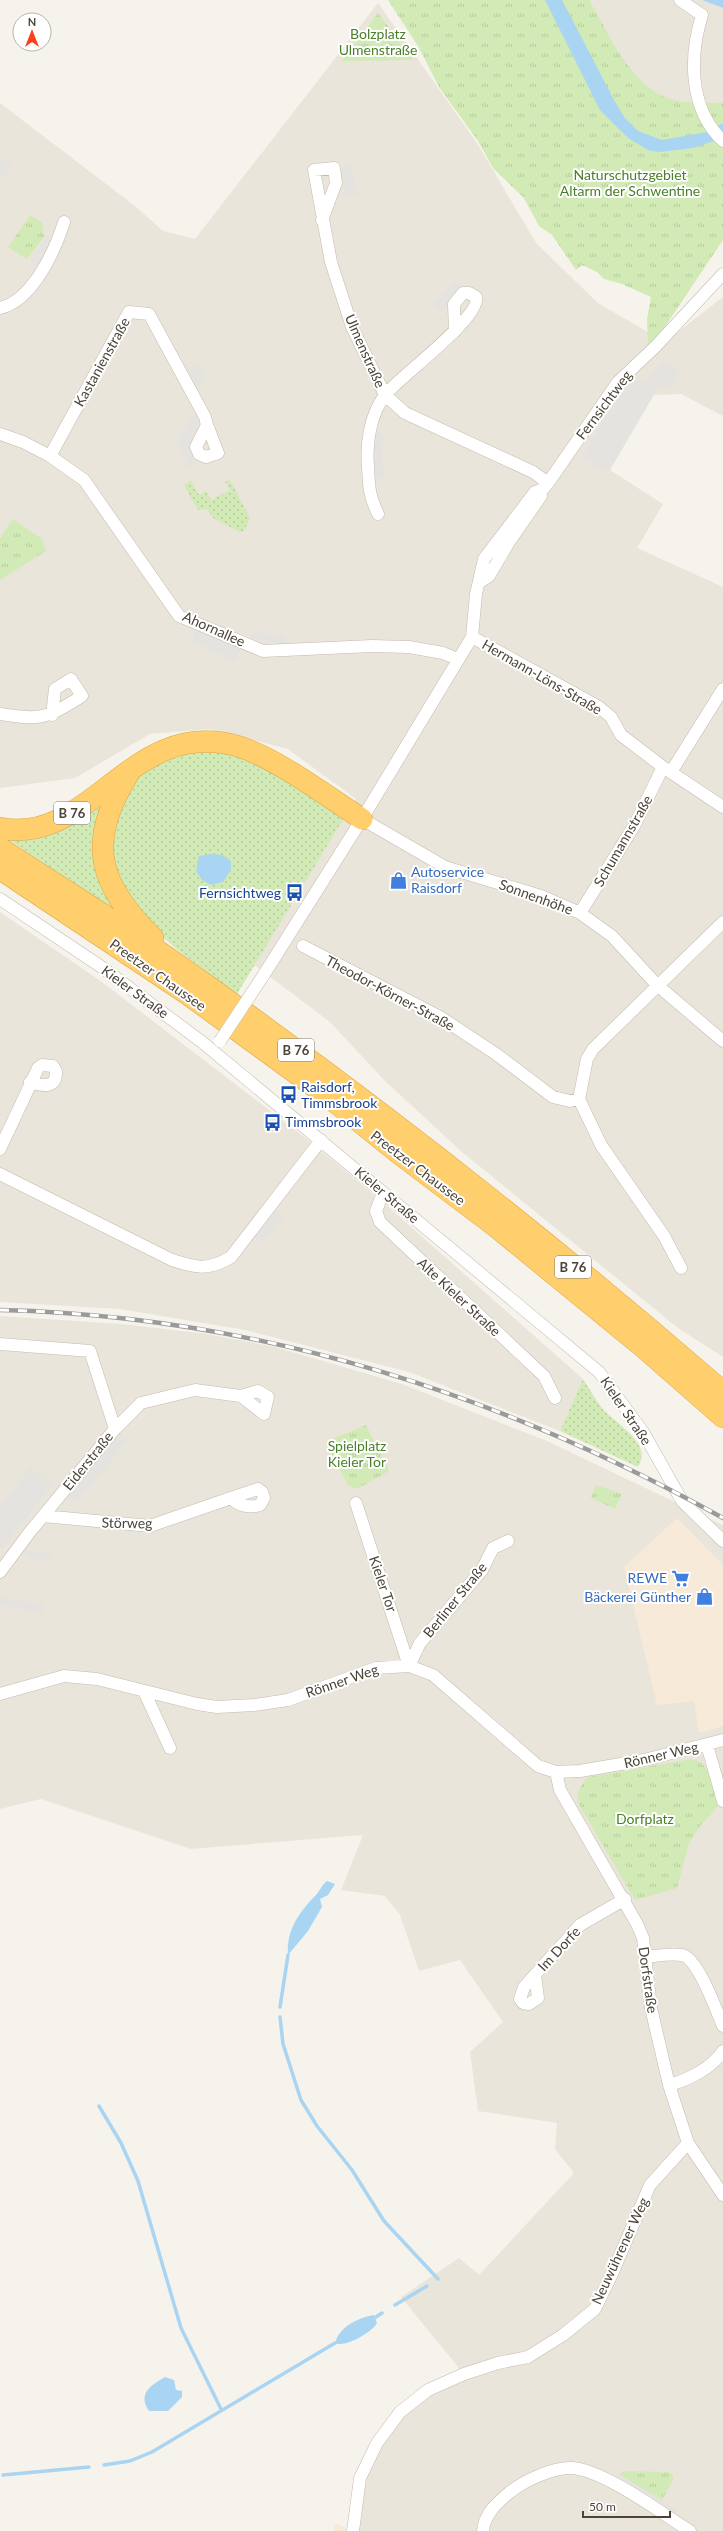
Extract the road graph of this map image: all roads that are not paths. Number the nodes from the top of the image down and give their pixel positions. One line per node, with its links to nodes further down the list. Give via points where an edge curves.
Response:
1 (680, 0): 2 (street, via 702,15 695,43 694,80 701,109)
2 (722, 140)
3 (322, 220): 8 (street, Ulmenstraße, via 331,262 352,327)
4 (64, 222): 6 (street, via 58,244 26,294 11,306)
5 (723, 274): 12 (street, Fernsichtweg, via 618,382)
6 (0, 308)
7 (455, 331): 8 (street)
8 (385, 395): 12 (street, Ulmenstraße, via 405,413 532,472); 13 (street, via 374,416 367,453 370,498)
9 (207, 425): 11 (street, Kastanienstraße, via 149,314 129,312)
10 (0, 434): 11 (street, Ahornallee)
11 (50, 456): 15 (street, Ahornallee, via 84,480 179,616 263,651 372,646 409,647 443,653)
12 (545, 487): 14 (street, Fernsichtweg, via 489,576 480,582 476,594)
13 (378, 514)
14 (472, 637): 15 (street, Fernsichtweg); 20 (street, Hermann-Löns-Straße, via 599,707 611,718 621,735)
15 (458, 659): 22 (street, Fernsichtweg)
16 (723, 689): 20 (street, Schumannstraße)
17 (0, 714): 18 (street, via 40,718)
18 (52, 715)
19 (132, 768): 22 (highway, B 76, via 150,756 180,743 209,741 237,746 266,758); 23 (highway, B 76, via 58,820 31,829); 30 (highway, B 76, via 118,790 106,817 102,841 105,868 116,895 130,916 160,945)
20 (667, 770): 21 (street, Hermann-Löns-Straße); 27 (street, Schumannstraße)
21 (723, 807)
22 (362, 819): 27 (street, Sonnenhöhe, via 445,867 541,896); 33 (street, Fernsichtweg, bridge)
23 (0, 828)
24 (0, 848): 30 (highway, Preetzer Chaussee / B 76)
25 (0, 869): 45 (highway, Preetzer Chaussee / B 76, via 186,993 330,1098 495,1226 643,1347)
26 (0, 899): 33 (street, Kieler Straße, via 100,966)
27 (580, 913): 31 (street, Sonnenhöhe, via 612,936)
28 (723, 922): 31 (street)
29 (303, 946): 35 (street, Theodor-Körner-Straße, via 440,1017 496,1054 553,1097 570,1101)
30 (169, 959): 42 (highway, Preetzer Chaussee / B 76, via 275,1034 414,1139 655,1333)
31 (657, 985): 32 (street, Sonnenhöhe); 35 (street, via 593,1049 587,1059)
32 (723, 1041)
33 (214, 1052): 36 (street, Kieler Straße)
34 (30, 1082): 37 (street)
35 (578, 1099): 40 (street, via 602,1145 664,1236)
36 (321, 1140): 38 (street, via 231,1257 217,1265 202,1268 167,1257); 39 (street, Kieler Straße)
37 (0, 1149)
38 (0, 1174)
39 (383, 1193): 44 (street, Alte Kieler Straße, via 376,1210 380,1222 544,1376); 51 (street, Kieler Straße, via 599,1372 643,1432 682,1501)
40 (681, 1268)
41 (0, 1344): 46 (street, Eiderstraße, via 90,1351)
42 (723, 1392)
43 (241, 1396): 46 (street, via 196,1390 142,1403)
44 (555, 1398)
45 (723, 1417)
46 (115, 1429): 49 (street, Eiderstraße)
47 (231, 1498): 49 (street, Störweg, via 150,1526)
48 (356, 1502): 53 (street, Kieler Tor)
49 (43, 1516): 52 (street, Eiderstraße)
50 (508, 1541): 53 (street, Berliner Straße, via 493,1548 482,1570 420,1643)
51 (723, 1541)
52 (0, 1572)
53 (409, 1666): 54 (street, Rönner Weg, via 376,1668 288,1700 254,1705 217,1707); 59 (street, Rönner Weg, via 433,1675 538,1766)
54 (144, 1691): 55 (street, Rönner Weg, via 97,1679 64,1676); 58 (street)
55 (0, 1694)
56 (723, 1740): 57 (street, Rönner Weg)
57 (707, 1745): 59 (street, Rönner Weg, via 580,1772); 60 (street)
58 (170, 1748)
59 (556, 1772): 61 (street, Dorfstraße, via 560,1790)
60 (723, 1801)
61 (625, 1899): 62 (street, Dorfstraße, via 643,1938); 63 (street, Im Dorfe, via 580,1925)
62 (644, 1957): 64 (street, via 682,1955 689,1959 705,1984); 66 (street, Dorfstraße, via 651,2008)
63 (535, 1975)
64 (723, 2026)
65 (723, 2051): 66 (street, via 714,2063 680,2082)
66 (669, 2085): 67 (street, Dorfstraße)
67 (688, 2143): 68 (street, Dorfstraße); 69 (street, Neuwührener Weg, via 650,2185 595,2309 563,2335 528,2357 464,2374 428,2390 400,2412 377,2443 360,2478)
68 (723, 2195)
69 (353, 2531)
70 (483, 2531): 71 (street, via 483,2525 495,2504 514,2489 548,2473 571,2468 605,2479)
71 (690, 2531)

